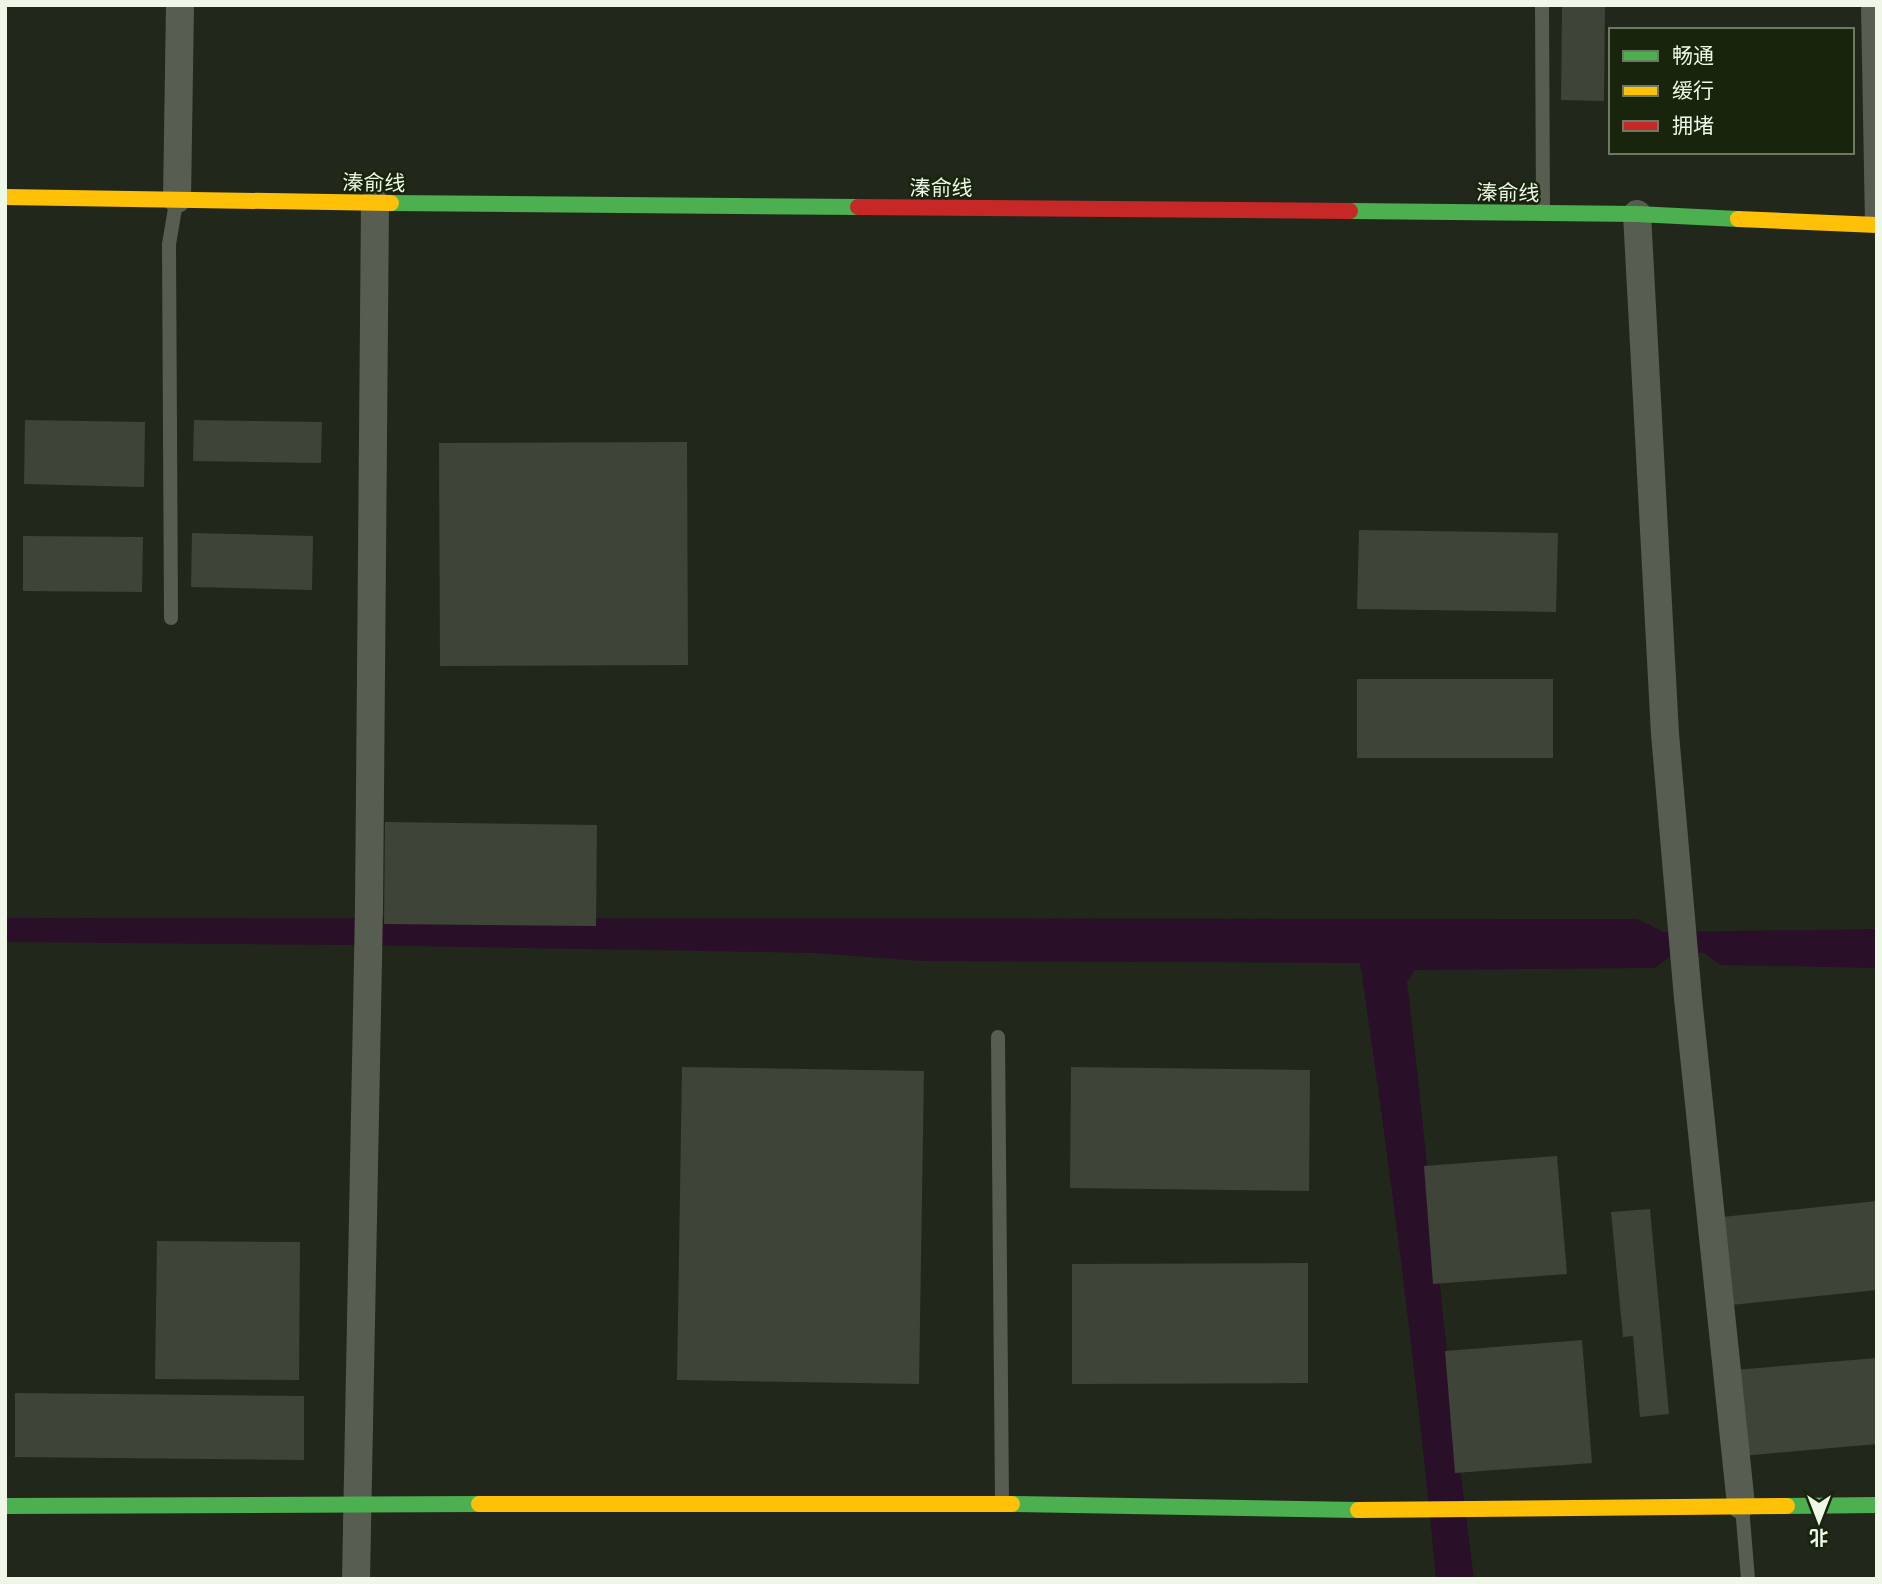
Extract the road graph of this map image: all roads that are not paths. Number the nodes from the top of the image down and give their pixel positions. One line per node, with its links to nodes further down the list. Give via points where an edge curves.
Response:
1 (180, 5): 5 (street)
2 (1542, 5): 7 (lane)
3 (1868, 5): 9 (lane)
4 (5, 197): 5 (main road, 溱俞线)
5 (177, 199): 6 (main road, 溱俞线); 10 (lane, via 169,244)
6 (375, 203): 7 (main road, 溱俞线); 12 (street, via 369,922)
7 (1543, 213): 8 (main road, 溱俞线)
8 (1637, 214): 9 (main road, 溱俞线); 15 (street, via 1665,734)
9 (1874, 225)
10 (171, 618)
11 (998, 1037): 13 (lane)
12 (356, 1504): 13 (main road); 16 (main road); 17 (street)
13 (1002, 1504): 15 (main road, via 1381,1510)
14 (1877, 1504): 15 (main road)
15 (1741, 1505): 18 (lane)
16 (5, 1506)
17 (356, 1579)
18 (1748, 1579)

